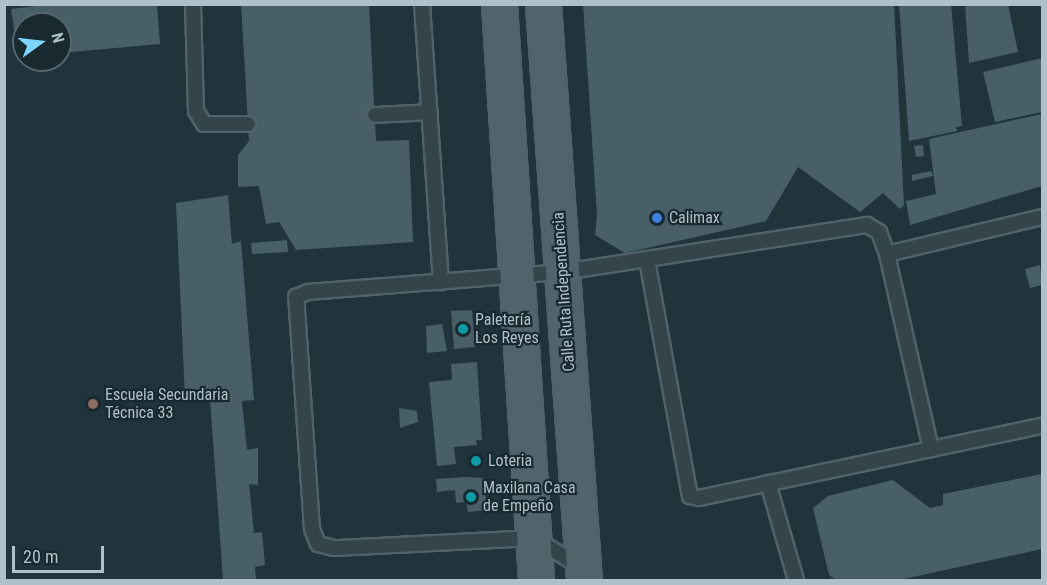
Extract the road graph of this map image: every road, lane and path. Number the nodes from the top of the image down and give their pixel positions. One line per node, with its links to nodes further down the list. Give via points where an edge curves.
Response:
1 (193, 4): 7 (lane, via 196,111 204,124)
2 (422, 4): 5 (lane)
3 (499, 4): 12 (main road)
4 (543, 4): 11 (main road, Calle Ruta Independencia)
5 (430, 112): 6 (lane); 13 (lane)
6 (375, 115)
7 (248, 124)
8 (1042, 217): 9 (lane)
9 (887, 254): 10 (lane, via 879,232 867,225); 15 (lane)
10 (647, 260): 11 (lane); 16 (lane, via 690,496 699,498)
11 (563, 272): 12 (lane); 18 (main road, Calle Ruta Independencia)
12 (515, 276): 13 (lane); 17 (main road)
13 (441, 282): 17 (lane, via 308,292 296,297 312,529 318,544 334,548)
14 (1042, 426): 15 (lane)
15 (931, 449): 16 (lane)
16 (768, 483): 20 (lane)
17 (534, 538): 18 (lane); 19 (main road)
18 (586, 576)
19 (536, 580)
20 (796, 580)

